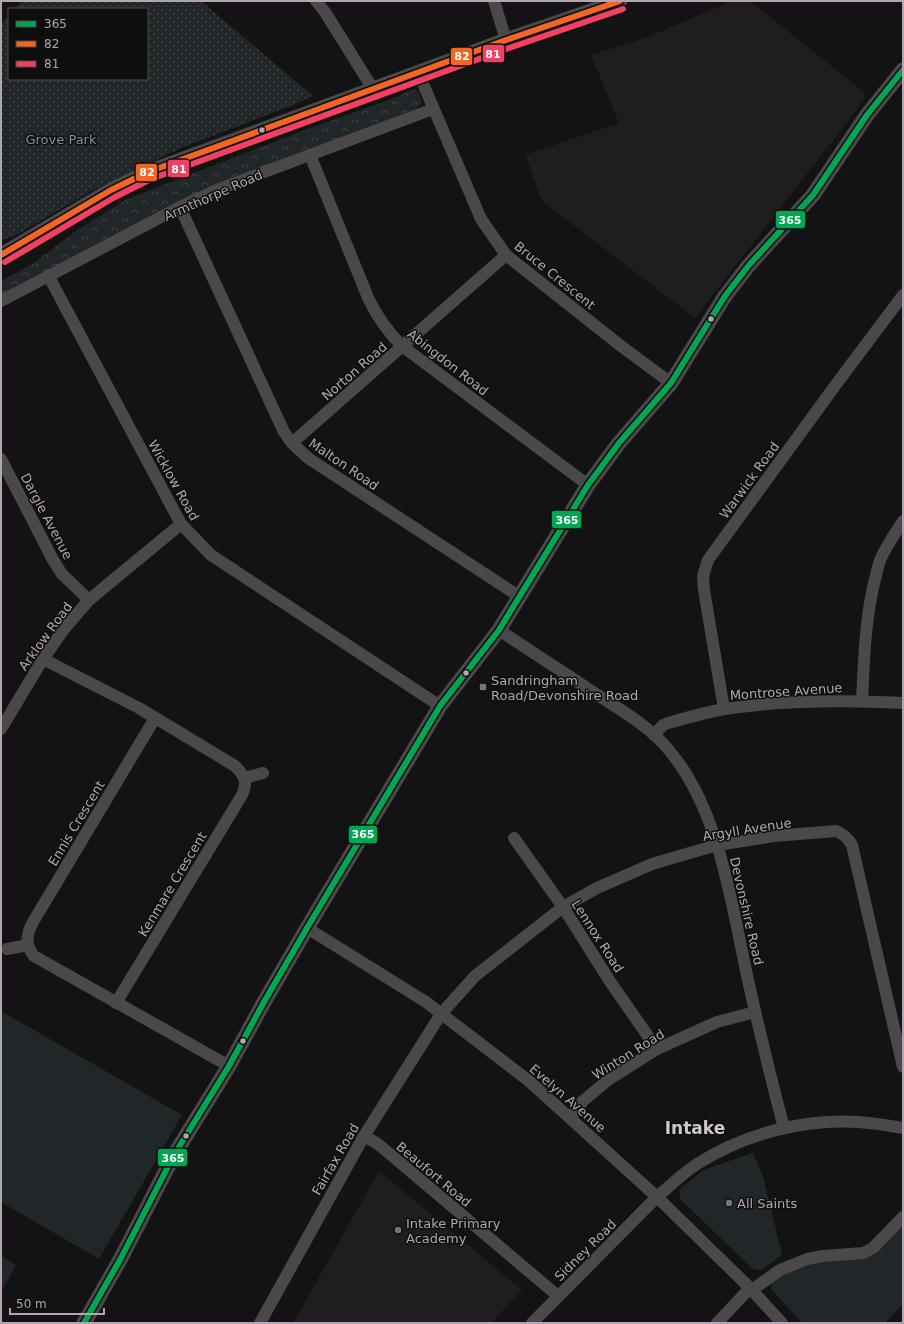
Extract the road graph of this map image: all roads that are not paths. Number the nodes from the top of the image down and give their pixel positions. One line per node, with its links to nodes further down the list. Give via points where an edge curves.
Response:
1 (316, 1): 7 (street)
2 (494, 1): 4 (street)
3 (620, 1): 4 (street)
4 (506, 40): 6 (street)
5 (903, 70): 17 (street, via 867,115 813,195 748,265 725,296)
6 (418, 72): 7 (street); 8 (street, Bruce Crescent)
7 (373, 89): 11 (street, via 148,172 111,190)
8 (433, 108): 9 (street, Armthorpe Road); 12 (street, Bruce Crescent, via 481,219)
9 (310, 155): 10 (street, Armthorpe Road); 16 (street, Abingdon Road, via 369,300 388,332)
10 (180, 207): 13 (street, Armthorpe Road); 18 (street, Malton Road, via 284,432)
11 (1, 255)
12 (506, 255): 16 (street, Norton Road); 17 (street, Bruce Crescent)
13 (48, 276): 15 (street, Armthorpe Road); 22 (street, Wicklow Road)
14 (903, 295): 30 (street, Warwick Road, via 708,560 703,576 704,590)
15 (1, 301)
16 (402, 346): 18 (street, Norton Road); 20 (street, Abingdon Road)
17 (671, 383): 20 (street, via 619,443)
18 (292, 443): 23 (street, Malton Road, via 308,458)
19 (1, 459): 24 (street, Dargle Avenue, via 53,560 62,574)
20 (588, 485): 23 (street)
21 (903, 522): 27 (street, via 880,560 872,592 865,645)
22 (181, 524): 24 (street, Arklow Road); 29 (street, Wicklow Road, via 211,555)
23 (520, 597): 25 (street)
24 (89, 600): 26 (street, Arklow Road, via 64,629)
25 (499, 630): 29 (street); 33 (street, Devonshire Road, via 625,712)
26 (44, 660): 31 (street); 32 (street, Arklow Road)
27 (862, 701): 28 (street, Montrose Avenue); 30 (street, Montrose Avenue, via 787,703)
28 (903, 703)
29 (440, 706): 39 (street)
30 (724, 709): 33 (street, Montrose Avenue, via 668,723)
31 (155, 718): 35 (street, via 236,766); 40 (street, Ennis Crescent, via 33,922 28,931)
32 (1, 729)
33 (654, 735): 37 (street, Devonshire Road, via 672,754 694,787)
34 (263, 773): 35 (street)
35 (244, 778): 42 (street, Kenmare Crescent, via 246,788)
36 (514, 838): 38 (street, Lennox Road)
37 (717, 845): 38 (street, Argyll Avenue, via 652,864 597,888); 43 (street, Devonshire Road); 47 (street, Argyll Avenue, via 774,836 836,831 849,839)
38 (563, 907): 44 (street, Argyll Avenue, via 475,976); 45 (street, Lennox Road)
39 (307, 928): 44 (street, Evelyn Avenue); 46 (street)
40 (28, 945): 41 (street); 42 (street, via 34,956)
41 (7, 949)
42 (116, 1003): 46 (street)
43 (755, 1012): 45 (street, Winton Road, via 717,1022); 49 (street, Devonshire Road)
44 (441, 1014): 48 (street, Evelyn Avenue, via 529,1082); 51 (street, Fairfax Road)
45 (657, 1049): 48 (street, Winton Road, via 608,1080 583,1101)
46 (229, 1066): 56 (street, via 174,1154 121,1258)
47 (903, 1067)
48 (570, 1118): 52 (street, Evelyn Avenue)
49 (784, 1128): 50 (street, Sidney Road, via 822,1122 857,1122); 52 (street, Sidney Road, via 748,1139 696,1164)
50 (903, 1128)
51 (364, 1136): 55 (street, Beaufort Road, via 378,1144); 57 (street, Fairfax Road)
52 (657, 1197): 54 (street, Evelyn Avenue); 55 (street, Sidney Road)
53 (903, 1217): 54 (street, via 873,1248 863,1253 807,1259 780,1270)
54 (751, 1289): 59 (street); 60 (street, Evelyn Avenue)
55 (558, 1296): 58 (street, Sidney Road)
56 (84, 1323)
57 (260, 1323)
58 (532, 1323)
59 (717, 1323)
60 (782, 1323)

